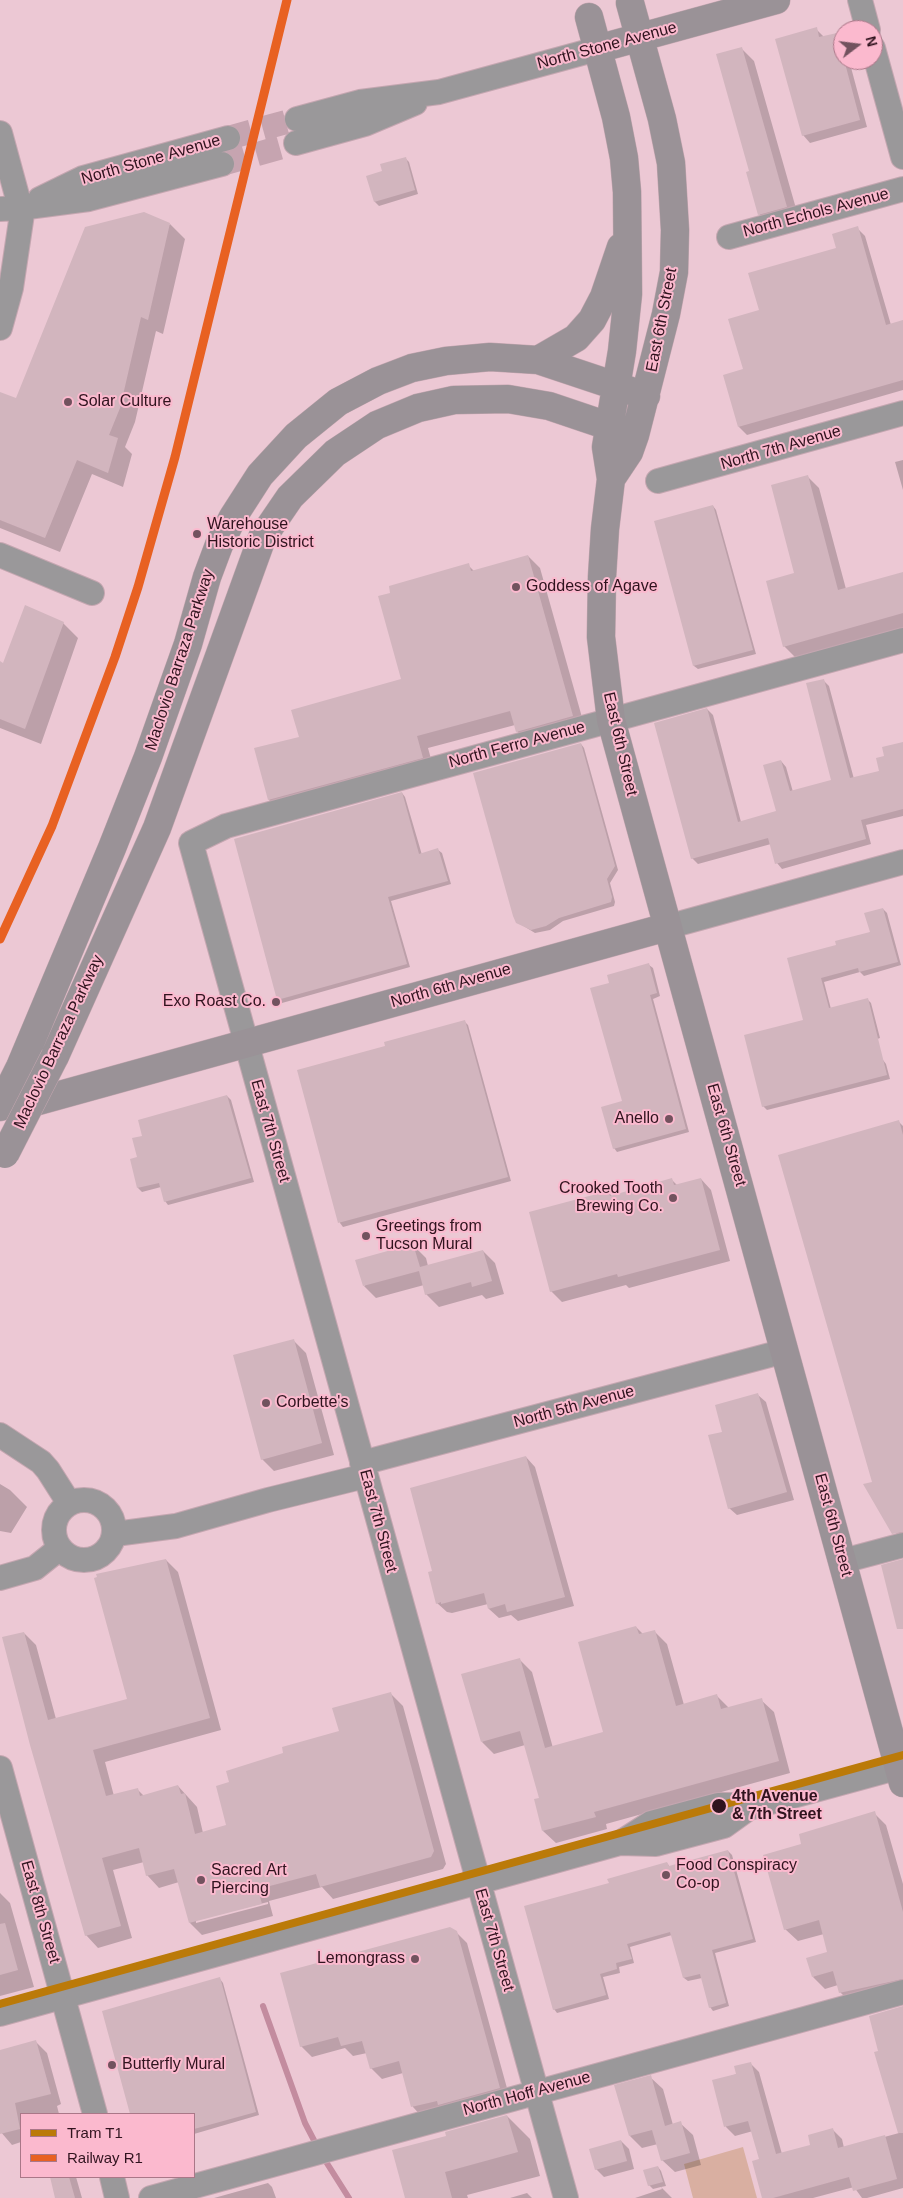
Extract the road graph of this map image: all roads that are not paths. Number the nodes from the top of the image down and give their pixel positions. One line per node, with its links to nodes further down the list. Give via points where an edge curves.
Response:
1 (776, 0): 6 (main road, North Stone Avenue)
2 (860, 0): 5 (street)
3 (630, 2): 6 (main road, East 6th Street)
4 (589, 17): 7 (main road, East 6th Street)
5 (865, 20)
6 (640, 37): 7 (main road, North Stone Avenue); 23 (main road, East 6th Street, via 671,163 675,230 674,272)
7 (597, 49): 9 (street, North Stone Avenue); 18 (main road, East 6th Street, via 624,158)
8 (879, 70): 14 (street)
9 (439, 92): 10 (street, North Stone Avenue, via 360,102); 13 (street, North Stone Avenue, via 365,124)
10 (296, 119)
11 (0, 133): 17 (street)
12 (228, 138): 17 (street, North Stone Avenue, via 83,178)
13 (296, 143)
14 (903, 157)
15 (222, 164): 17 (street, North Stone Avenue, via 89,199)
16 (903, 189): 19 (street, North Echols Avenue)
17 (10, 209): 20 (street, via 22,219 16,265)
18 (628, 224): 21 (main road, via 604,297 592,320 576,338); 22 (main road, East 6th Street, via 628,294)
19 (729, 237)
20 (0, 328)
21 (538, 360): 22 (main road, Maclovio Barraza Parkway); 37 (main road, Maclovio Barraza Parkway, via 490,357 446,361 412,368 378,381 338,402 296,436 260,475 233,516 219,546 148,757 20,1067)
22 (616, 386): 23 (main road, Maclovio Barraza Parkway); 25 (main road, East 6th Street)
23 (646, 396): 26 (main road, East 6th Street)
24 (903, 413): 28 (street, North 7th Avenue)
25 (609, 428): 26 (main road, Maclovio Barraza Parkway); 27 (main road, East 6th Street, via 606,447); 39 (main road, Maclovio Barraza Parkway, bridge, via 550,406 508,399 454,400 418,408 377,425 335,453 290,497 262,538 157,828 55,1056)
26 (635, 435): 27 (main road, East 6th Street, via 629,452)
27 (612, 479): 32 (main road, East 6th Street, via 605,529 601,637)
28 (658, 481)
29 (0, 555): 30 (street)
30 (92, 593)
31 (903, 640): 32 (street, North Ferro Avenue)
32 (611, 720): 33 (street, North Ferro Avenue, via 226,826); 35 (main road, East 6th Street)
33 (191, 843): 36 (street, East 7th Street)
34 (903, 862): 35 (street, North 6th Avenue)
35 (667, 927): 36 (main road, North 6th Avenue); 40 (main road, East 6th Street)
36 (246, 1045): 38 (main road, North 6th Avenue); 42 (street, East 7th Street)
37 (0, 1107)
38 (0, 1112)
39 (3, 1159)
40 (785, 1351): 42 (street, North 5th Avenue); 47 (main road, East 6th Street)
41 (0, 1435): 43 (street, via 41,1462)
42 (364, 1469): 44 (street, North 5th Avenue, via 176,1526); 51 (street, East 7th Street)
43 (69, 1503): 44 (street, via 88,1499 105,1507 111,1515); 46 (street, via 56,1518 54,1529)
44 (115, 1534): 46 (street, via 106,1551 88,1560 73,1558)
45 (903, 1545): 47 (street)
46 (60, 1548): 48 (street, via 35,1568)
47 (843, 1561): 50 (main road, East 6th Street)
48 (0, 1578)
49 (0, 1768): 53 (street, East 8th Street)
50 (902, 1772): 51 (street, via 749,1808 718,1805 651,1823 620,1843)
51 (478, 1882): 53 (street); 55 (street, East 7th Street)
52 (903, 1992): 55 (street, North Hoff Avenue)
53 (64, 1996): 54 (street); 56 (street, East 8th Street)
54 (0, 2014)
55 (536, 2092): 59 (street, North Hoff Avenue); 60 (street, East 7th Street)
56 (95, 2113)
57 (112, 2178): 58 (street)
58 (117, 2198)
59 (151, 2198)
60 (566, 2198)

